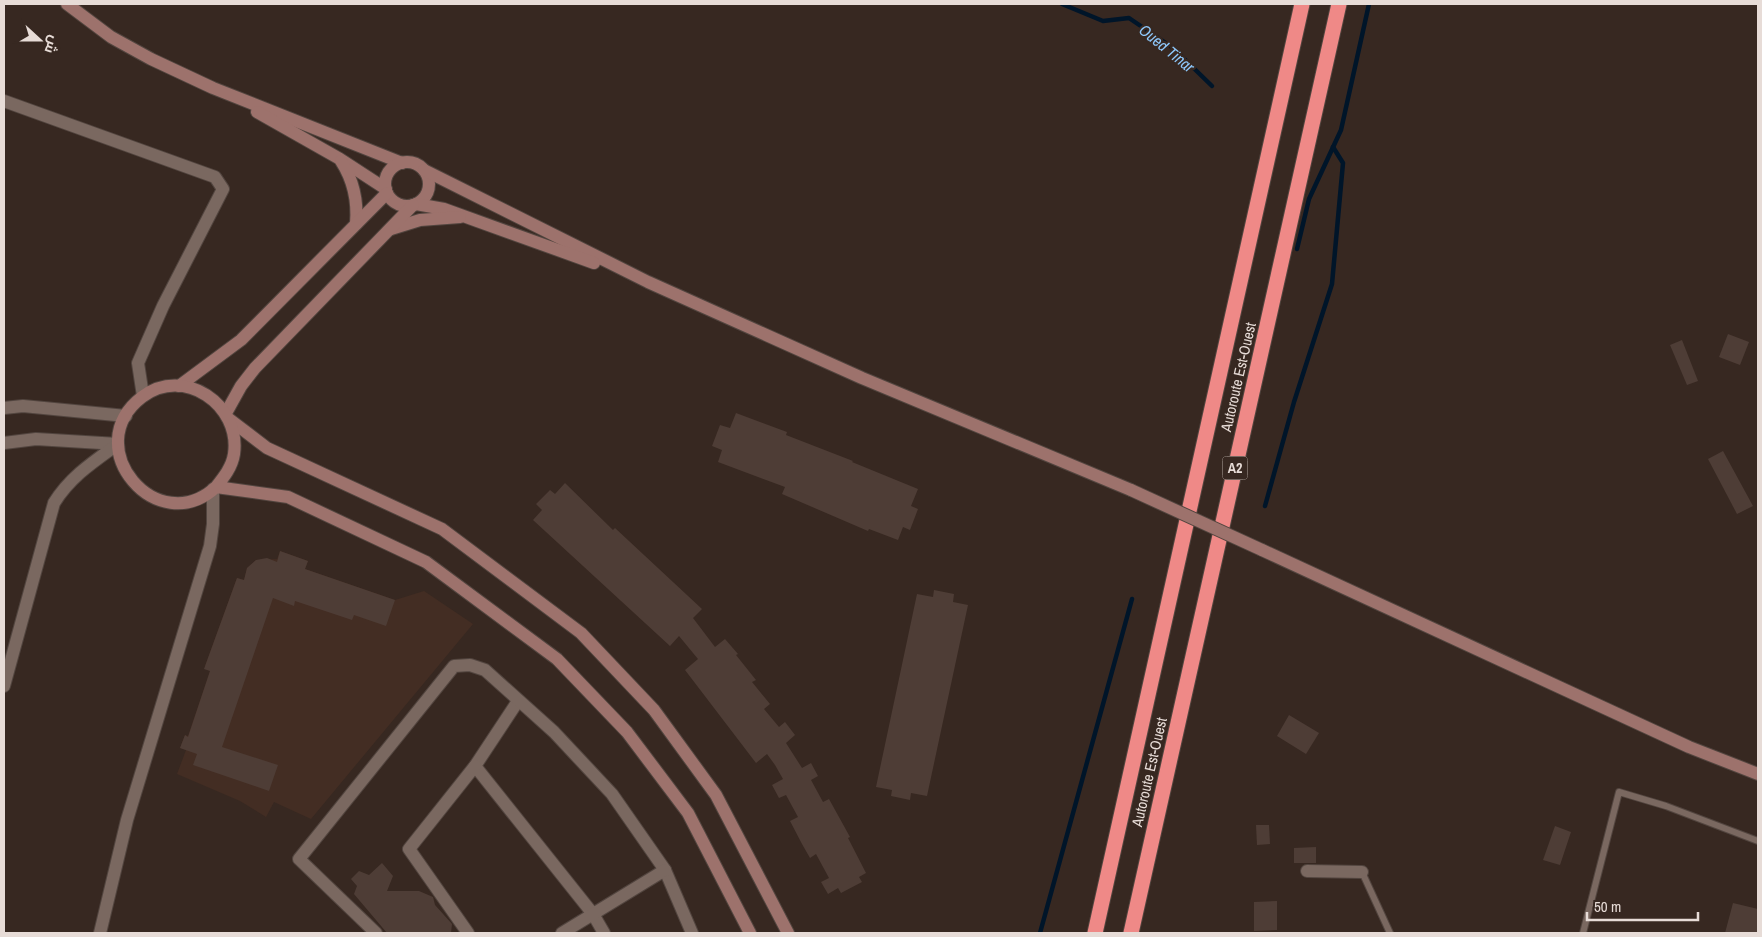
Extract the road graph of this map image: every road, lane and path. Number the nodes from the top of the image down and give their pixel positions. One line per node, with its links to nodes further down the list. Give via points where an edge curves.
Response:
1 (67, 4): 4 (main road, via 129,48)
2 (1302, 4): 40 (highway, Autoroute Est-Ouest / A2)
3 (1339, 4): 41 (highway, Autoroute Est-Ouest / A2)
4 (213, 88): 6 (main road); 7 (main road)
5 (4, 101): 16 (street, via 215,177 223,189 163,306 138,363)
6 (340, 159): 9 (main road); 12 (main road, via 348,171 356,197)
7 (402, 163): 8 (main road, via 414,164); 9 (main road, via 387,176)
8 (424, 170): 10 (main road, via 428,189); 14 (main road)
9 (386, 191): 10 (main road, via 398,204); 12 (main road)
10 (415, 205): 11 (main road, via 435,206); 13 (main road)
11 (468, 218): 13 (main road, via 420,220); 14 (main road)
12 (356, 224): 15 (main road, via 242,340)
13 (389, 229): 19 (main road, via 255,368 241,386)
14 (648, 282): 26 (main road, bridge, via 862,378 1131,490 1689,747)
15 (179, 386): 16 (main road, via 160,388); 19 (main road, via 206,394)
16 (143, 396): 18 (main road)
17 (4, 408): 18 (street, via 24,406)
18 (126, 416): 21 (main road)
19 (227, 416): 22 (main road, via 234,436 234,455); 39 (main road, via 267,448 442,530 581,633 654,710 716,795)
20 (4, 444): 21 (street, via 36,439)
21 (118, 444): 22 (main road, via 121,463 130,480 143,493 179,503 197,499); 23 (street, via 75,476 54,503)
22 (215, 488): 32 (street, via 210,546 130,811); 38 (main road, via 288,497 426,562 556,659 628,732 688,813)
23 (4, 686)
24 (518, 701): 25 (street); 28 (street, via 554,732 612,794); 33 (street, via 485,670 470,665 454,666 300,859)
25 (475, 766): 31 (street); 34 (street, via 409,849)
26 (1758, 774)
27 (1758, 841): 43 (lane, via 1619,792)
28 (665, 870): 31 (street); 37 (street)
29 (1307, 871): 30 (street)
30 (1362, 872): 42 (lane)
31 (593, 914): 35 (street); 36 (street)
32 (100, 933)
33 (376, 933)
34 (468, 933)
35 (562, 933)
36 (604, 933)
37 (692, 933)
38 (750, 933)
39 (788, 933)
40 (1095, 933)
41 (1132, 933)
42 (1390, 933)
43 (1583, 933)

